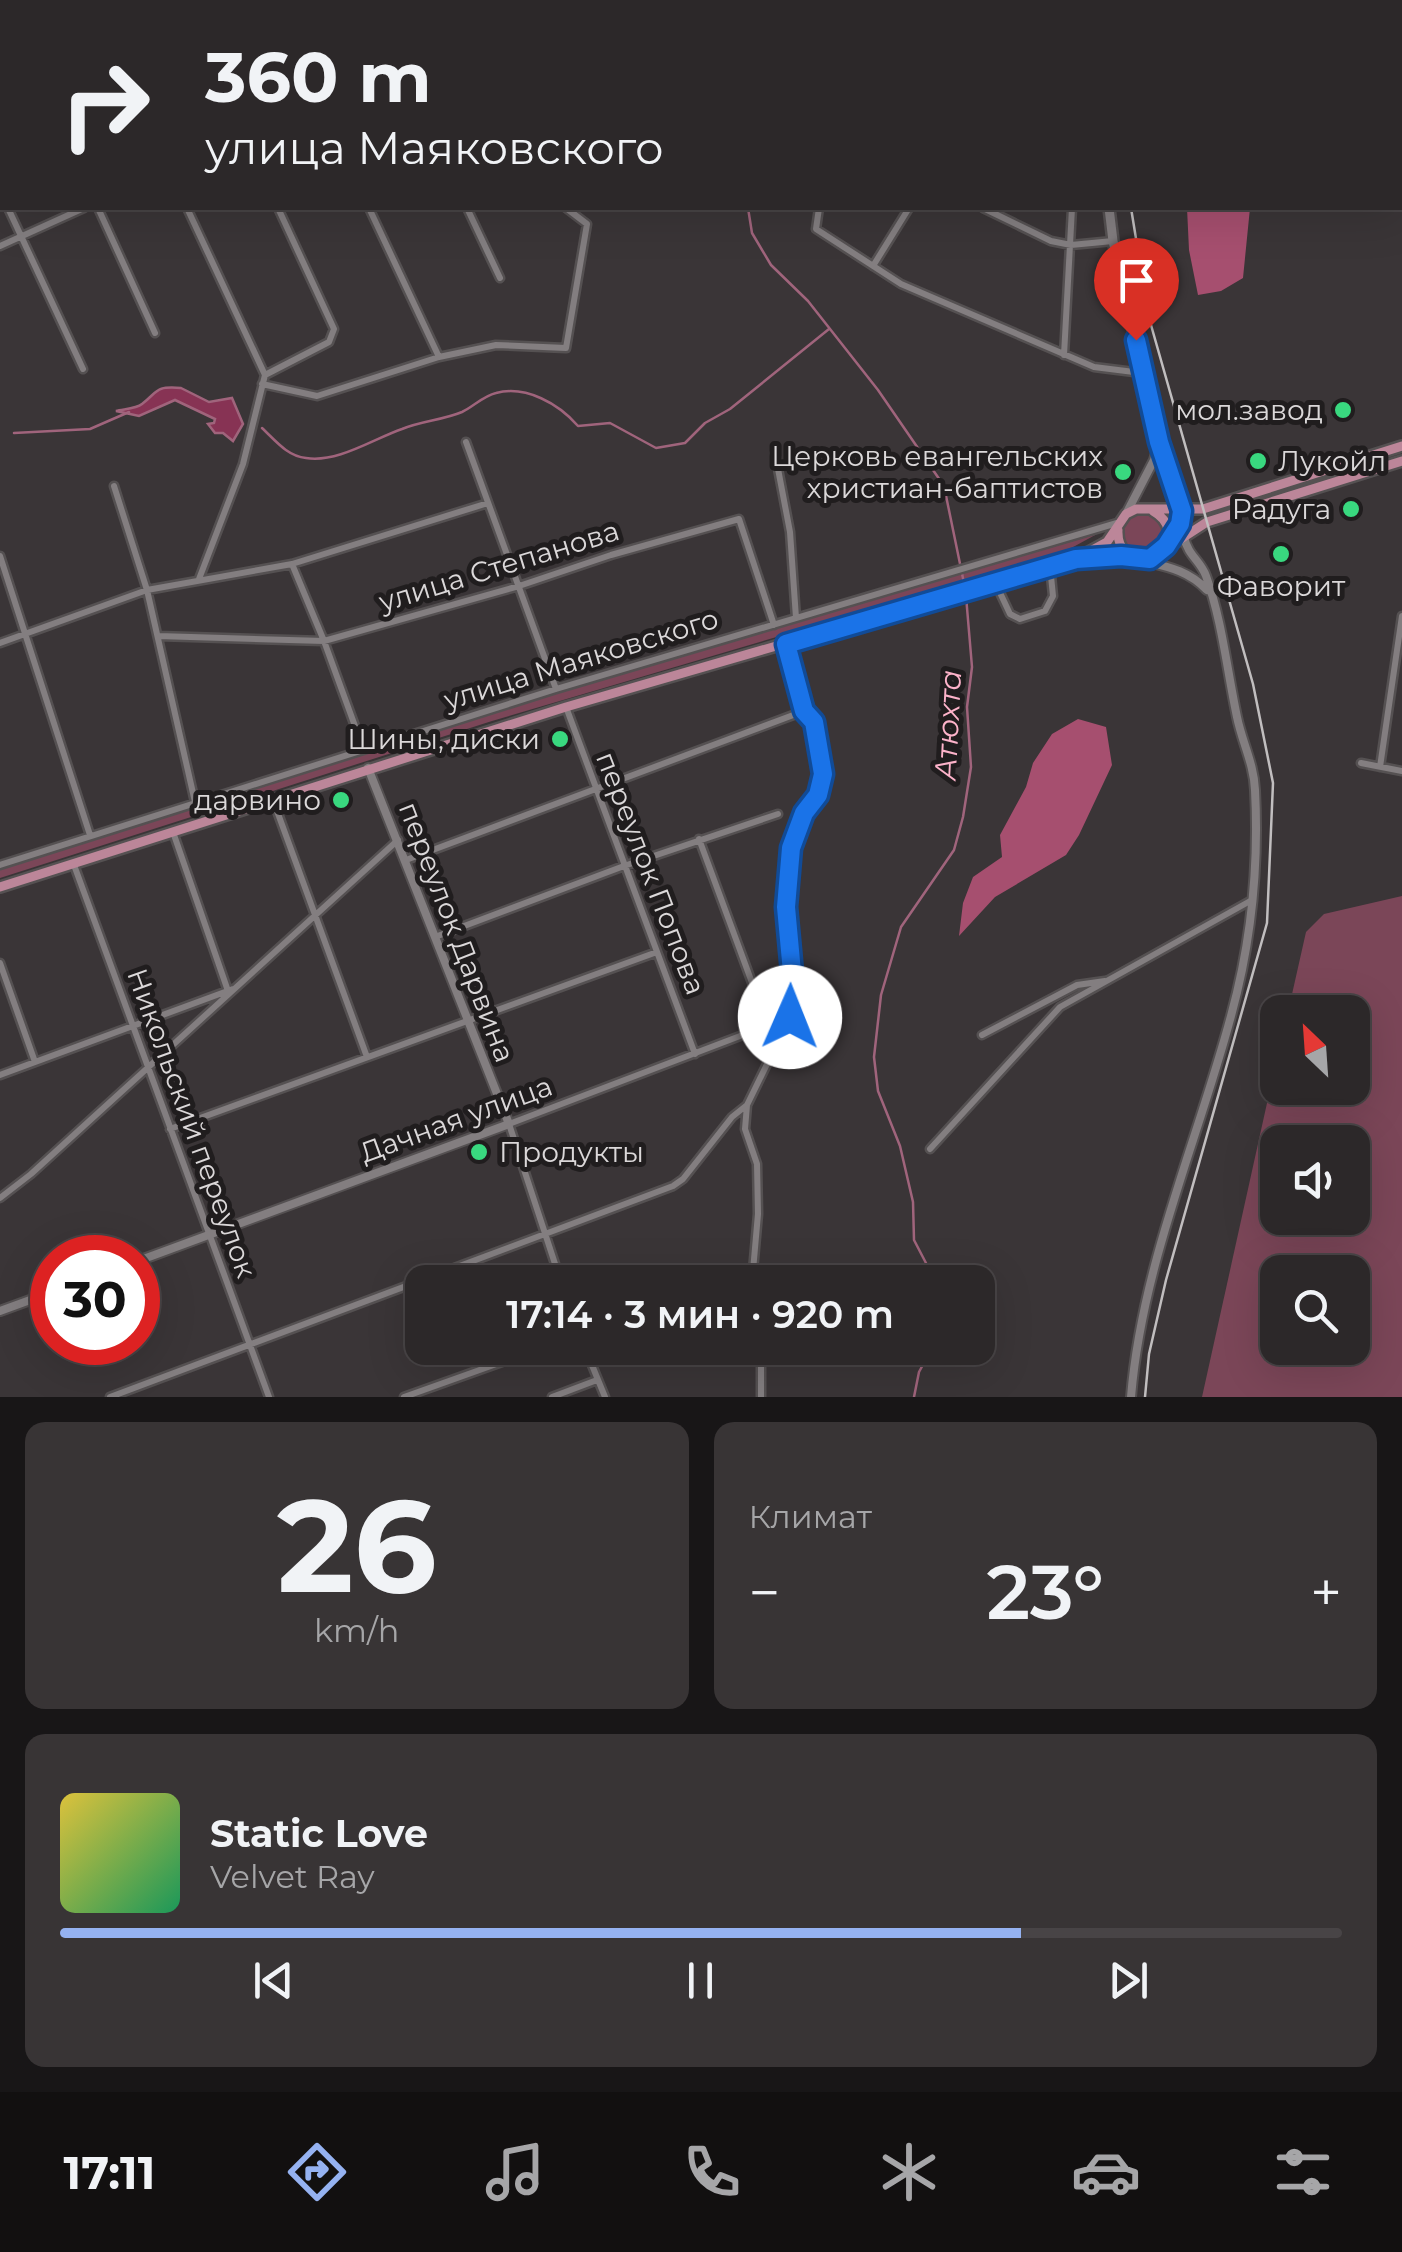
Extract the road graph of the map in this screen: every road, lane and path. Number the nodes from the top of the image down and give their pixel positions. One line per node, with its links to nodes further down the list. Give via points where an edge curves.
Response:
1 (9, 210): 14 (street)
2 (80, 210): 14 (street)
3 (99, 210): 20 (street)
4 (188, 210): 25 (street)
5 (279, 210): 25 (street, via 334,329 330,342)
6 (370, 210): 22 (street)
7 (468, 210): 19 (street)
8 (569, 210): 22 (street, via 587,224 566,348 496,345)
9 (819, 210): 18 (street, via 816,229)
10 (908, 210): 18 (street)
11 (987, 210): 16 (street)
12 (1072, 210): 16 (street)
13 (1109, 210): 15 (main road)
14 (21, 236): 17 (street); 23 (street)
15 (1113, 240): 16 (street); 24 (main road)
16 (1070, 245): 21 (street)
17 (0, 246)
18 (873, 266): 21 (street)
19 (500, 278)
20 (155, 333)
21 (1064, 355): 24 (street, via 1094,367)
22 (439, 358): 26 (street, via 317,396)
23 (83, 369)
24 (1144, 373): 28 (main road)
25 (264, 375): 26 (street)
26 (262, 384): 44 (street, via 243,464)
27 (466, 442): 33 (street)
28 (1159, 442): 35 (street); 36 (street)
29 (1402, 446): 35 (main road)
30 (775, 453): 50 (street)
31 (1402, 461): 37 (main road, via 1223,517)
32 (114, 486): 47 (street)
33 (488, 503): 42 (street); 46 (street)
34 (1146, 508): 35 (main road); 36 (main road); 38 (main road, via 1168,526)
35 (1182, 511): 38 (street)
36 (1123, 518): 40 (main road, via 1118,541); 41 (main road, улица Маяковского, via 1107,542); 50 (street, улица Маяковского)
37 (1184, 537): 38 (main road); 48 (street)
38 (1162, 550): 40 (main road)
39 (0, 556): 52 (street)
40 (1135, 558): 41 (main road, улица Маяковского); 48 (street, via 1193,576)
41 (1076, 559): 43 (main road, улица Маяковского)
42 (292, 564): 44 (street); 54 (street)
43 (1050, 566): 45 (main road, улица Маяковского); 45 (street, via 1053,596 1045,610 1020,618 1010,614)
44 (199, 579): 47 (street)
45 (992, 583): 56 (main road, улица Маяковского)
46 (520, 586): 51 (street, улица Степанова, via 739,518); 54 (street, улица Степанова); 57 (street)
47 (147, 590): 52 (street); 53 (street)
48 (1210, 596): 78 (street, via 1256,787)
49 (1402, 616): 62 (street)
50 (796, 618): 51 (street, улица Маяковского)
51 (774, 625): 57 (street, улица Маяковского)
52 (25, 634): 55 (street); 70 (street)
53 (158, 636): 54 (street, улица Степанова); 67 (street)
54 (324, 641): 60 (street)
55 (0, 643)
56 (786, 644): 58 (main road, улица Маяковского); 59 (street)
57 (556, 688): 60 (street, улица Маяковского)
58 (566, 707): 63 (main road, улица Маяковского); 65 (street, переулок Попова)
59 (804, 711): 65 (street); 86 (street, via 814,722 823,774 791,848)
60 (363, 748): 67 (street, улица Маяковского)
61 (1361, 763): 62 (street)
62 (1380, 767): 64 (street)
63 (368, 768): 66 (main road, улица Маяковского); 72 (street, переулок Дарвина)
64 (1402, 771)
65 (595, 788): 73 (street); 76 (street, переулок Попова)
66 (272, 799): 69 (main road, улица Маяковского); 79 (street)
67 (195, 802): 70 (street, улица Маяковского)
68 (778, 814): 71 (street)
69 (173, 832): 74 (main road, улица Маяковского); 85 (street)
70 (90, 835): 75 (street, улица Маяковского)
71 (699, 839): 76 (street); 89 (street)
72 (398, 840): 73 (street, переулок Дарвина); 79 (street)
73 (406, 860): 80 (street, переулок Дарвина)
74 (74, 864): 77 (main road, улица Маяковского); 88 (street, Никольский переулок)
75 (0, 865)
76 (624, 866): 80 (street); 81 (street, переулок Попова)
77 (0, 887)
78 (1252, 900): 83 (street); 119 (street, via 1231,1016 1144,1304)
79 (315, 917): 84 (street); 92 (street)
80 (435, 937): 87 (street, переулок Дарвина)
81 (657, 952): 87 (street); 91 (street, переулок Попова)
82 (0, 963): 93 (street)
83 (1111, 980): 90 (street, via 1077,985); 99 (street, via 1060,1007)
84 (238, 988): 85 (street); 94 (street)
85 (228, 991): 88 (street)
86 (790, 1017): 89 (street, Дачная улица); 96 (street)
87 (466, 1020): 92 (street); 97 (street, переулок Дарвина)
88 (132, 1026): 93 (street); 94 (street, Никольский переулок)
89 (768, 1026): 91 (street, Дачная улица)
90 (982, 1036)
91 (695, 1054): 97 (street, Дачная улица)
92 (367, 1057): 98 (street)
93 (35, 1062): 95 (street)
94 (148, 1069): 98 (street, Никольский переулок); 100 (street)
95 (0, 1075)
96 (747, 1105): 102 (street, via 673,1186); 105 (street, via 745,1129 757,1164)
97 (509, 1124): 101 (street, Дачная улица); 102 (street, переулок Дарвина)
98 (170, 1128): 101 (street, Никольский переулок)
99 (930, 1149)
100 (0, 1198)
101 (209, 1234): 103 (street, Дачная улица); 108 (street, Никольский переулок)
102 (544, 1236): 104 (street, переулок Дарвина); 108 (street)
103 (160, 1253)
104 (555, 1265)
105 (754, 1265)
106 (30, 1300): 107 (street)
107 (0, 1311)
108 (249, 1345): 113 (street); 114 (street, Никольский переулок)
109 (493, 1365): 115 (street)
110 (591, 1365): 112 (street)
111 (761, 1365): 118 (street)
112 (597, 1380): 116 (street); 117 (street)
113 (110, 1397)
114 (269, 1397)
115 (404, 1397)
116 (552, 1397)
117 (605, 1397)
118 (762, 1397)
119 (1131, 1397)

